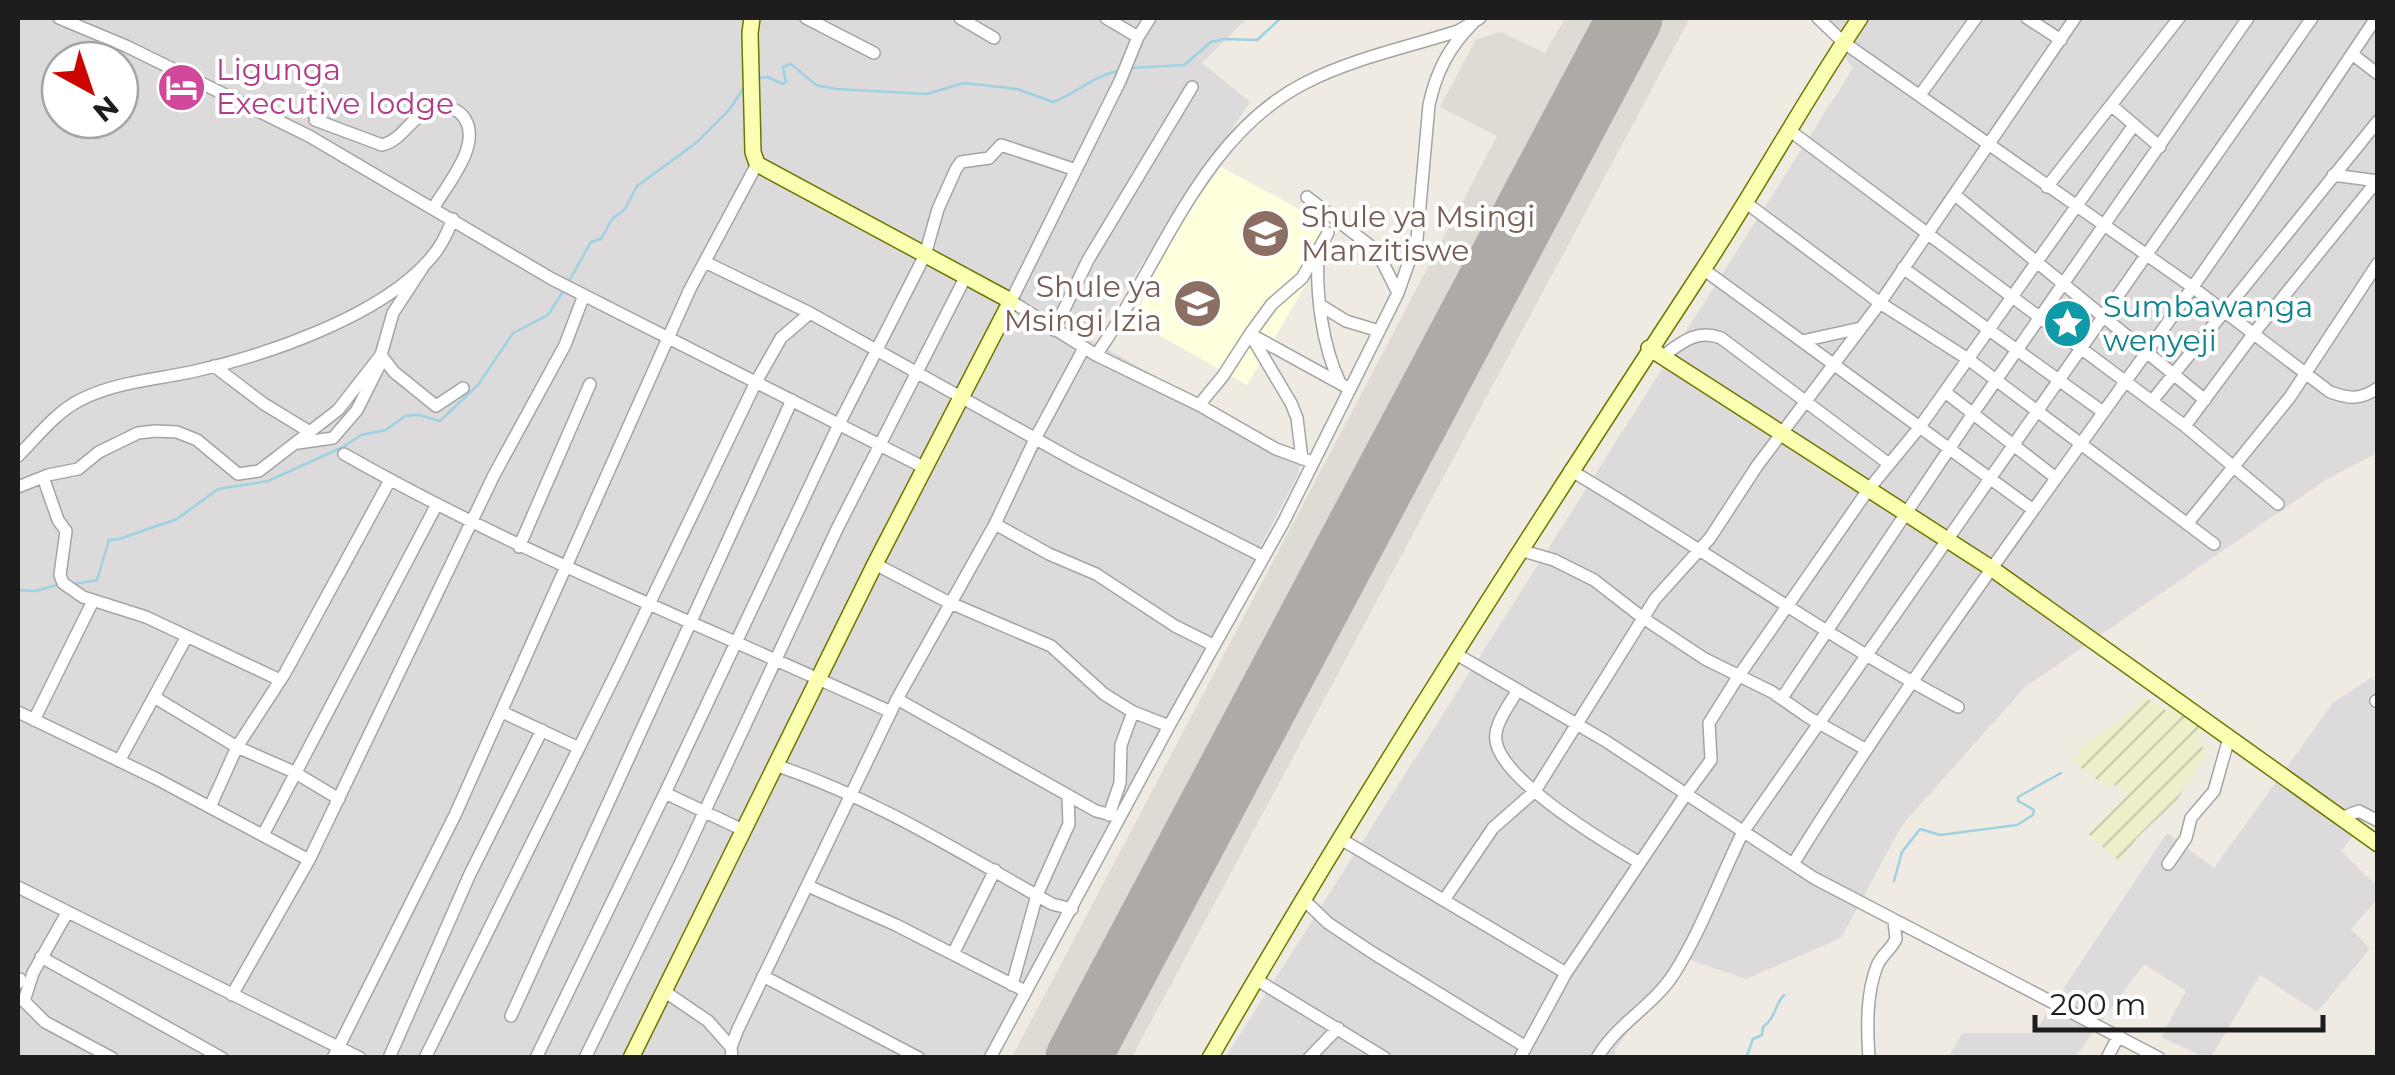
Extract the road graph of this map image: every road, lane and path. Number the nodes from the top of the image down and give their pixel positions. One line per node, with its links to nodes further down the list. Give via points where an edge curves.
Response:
1 (59, 18): 41 (street, via 309,136)
2 (752, 18): 33 (street)
3 (806, 18): 21 (street)
4 (960, 18): 18 (street)
5 (1106, 18): 17 (street)
6 (1150, 18): 17 (street)
7 (1818, 18): 20 (street)
8 (1860, 18): 20 (street)
9 (1976, 18): 25 (street)
10 (2027, 18): 19 (street)
11 (2076, 18): 19 (street)
12 (2179, 18): 26 (street)
13 (2248, 18): 32 (street)
14 (2312, 18): 48 (street)
15 (2376, 18): 22 (street)
16 (1477, 20): 59 (street, via 1456,40 1434,84 1417,240); 80 (street, via 1304,83 1263,112 1238,134 1191,198)
17 (1138, 37): 34 (street)
18 (994, 38)
19 (2061, 40): 31 (street)
20 (1843, 42): 25 (street); 30 (street)
21 (874, 52)
22 (2352, 54): 23 (street); 58 (street)
23 (2378, 74)
24 (1192, 87): 71 (street, via 1088,260)
25 (1920, 95): 31 (street)
26 (2111, 105): 29 (street); 37 (street)
27 (315, 120): 41 (street, via 382,146 427,112 457,110 470,140)
28 (2378, 121): 35 (street)
29 (2134, 125): 32 (street); 42 (street)
30 (1789, 130): 40 (street); 46 (street)
31 (1990, 144): 37 (street); 38 (street)
32 (2160, 147): 44 (street)
33 (757, 164): 49 (street); 50 (street)
34 (1076, 170): 49 (street, via 1001,144 989,158 961,162); 62 (street)
35 (2332, 175): 36 (street); 65 (street)
36 (2377, 181): 73 (street)
37 (2047, 187): 42 (street)
38 (1955, 195): 46 (street); 51 (street)
39 (1307, 197): 59 (street, via 1377,251)
40 (1745, 202): 55 (street); 63 (street)
41 (434, 207): 43 (street)
42 (2078, 207): 44 (street); 51 (street)
43 (453, 219): 53 (street); 60 (street)
44 (2103, 225): 48 (street); 57 (street)
45 (1328, 233): 47 (street)
46 (1926, 235): 54 (street); 61 (street)
47 (1319, 250): 64 (street); 74 (street)
48 (2145, 254): 58 (street); 67 (street)
49 (925, 255): 56 (street); 78 (street)
50 (705, 262): 66 (street); 75 (street)
51 (2036, 263): 57 (street); 61 (street)
52 (2378, 263): 89 (street)
53 (425, 264): 83 (street, via 393,313); 86 (street, via 328,328)
54 (1903, 268): 63 (street); 70 (street)
55 (1703, 269): 76 (street); 81 (street)
56 (966, 276): 62 (street); 87 (street)
57 (2063, 283): 67 (street); 68 (street)
58 (2191, 286): 65 (street); 82 (street)
59 (1398, 293): 72 (street)
60 (584, 295): 75 (street); 136 (street)
61 (2011, 299): 68 (street); 70 (street)
62 (1012, 301): 71 (street); 99 (street)
63 (1880, 303): 69 (street); 84 (street)
64 (1320, 305): 72 (street); 95 (street, via 1331,357)
65 (2223, 310): 73 (street); 88 (street)
66 (810, 313): 78 (street); 92 (street, via 781,338)
67 (2102, 316): 77 (street); 82 (street)
68 (2040, 319): 77 (street); 79 (street)
69 (1860, 328): 76 (street); 85 (street)
70 (1990, 329): 79 (street); 84 (street)
71 (1054, 330): 80 (street)
72 (1379, 331): 95 (street)
73 (2254, 333): 89 (street); 101 (street)
74 (1250, 334): 95 (street); 104 (street); 121 (street, via 1291,403)
75 (669, 338): 92 (street); 146 (street)
76 (1802, 341): 85 (street)
77 (2080, 348): 90 (street); 93 (street)
78 (876, 349): 87 (street); 108 (street)
79 (2019, 350): 90 (street); 91 (street)
80 (1090, 351): 104 (street); 113 (street)
81 (1656, 352): 102 (street, via 1714,335); 112 (street); 125 (street)
82 (2146, 352): 88 (street); 93 (street)
83 (382, 356): 96 (street, via 436,406); 111 (street, via 338,410); 115 (street, via 358,410 334,438)
84 (1968, 359): 91 (street); 98 (street)
85 (1834, 364): 102 (street); 110 (street)
86 (214, 366): 111 (street); 120 (street, via 102,390 55,418)
87 (915, 372): 99 (street); 116 (street)
88 (2174, 373): 101 (street); 103 (street)
89 (2306, 373): 97 (street, via 2350,399); 123 (street)
90 (2058, 379): 105 (street); 107 (street)
91 (1996, 381): 105 (street); 106 (street)
92 (756, 382): 100 (street); 149 (street)
93 (2126, 382): 103 (street); 107 (street)
94 (590, 384): 141 (street)
95 (1346, 387): 121 (street)
96 (463, 388)
97 (2378, 388)
98 (1944, 392): 106 (street); 110 (street)
99 (963, 398): 113 (street); 124 (street)
100 (792, 400): 108 (street); 153 (street)
101 (2204, 400): 109 (street)
102 (1807, 401): 112 (street); 122 (street)
103 (2152, 402): 109 (street)
104 (1198, 405): 121 (street)
105 (2036, 410): 114 (street); 117 (street)
106 (1974, 412): 117 (street); 118 (street)
107 (2104, 412): 114 (street)
108 (839, 424): 116 (street); 156 (street)
109 (2185, 426): 123 (street)
110 (1919, 428): 118 (street); 122 (street)
111 (310, 432): 115 (street)
112 (1781, 434): 131 (street); 142 (street)
113 (1035, 439): 137 (street); 144 (street)
114 (2080, 443): 128 (street); 138 (street)
115 (294, 444): 126 (street, via 259,471 238,474 177,432 138,433 78,468)
116 (879, 444): 124 (street); 160 (street)
117 (2012, 444): 127 (street); 128 (street)
118 (1950, 449): 127 (street); 135 (street)
119 (344, 454): 129 (street)
120 (18, 456)
121 (1307, 460): 144 (street)
122 (1889, 464): 131 (street)
123 (2234, 466): 132 (street); 138 (street)
124 (925, 468): 145 (street)
125 (1570, 470): 142 (street); 143 (street)
126 (43, 477): 130 (street); 148 (street, via 66,532 60,578)
127 (1988, 477): 134 (street); 139 (street)
128 (2056, 478): 134 (street)
129 (390, 480): 133 (street); 163 (street)
130 (18, 487)
131 (1868, 490): 135 (street); 151 (street)
132 (2278, 504)
133 (436, 506): 136 (street); 184 (street)
134 (2032, 509): 147 (street)
135 (1907, 512): 139 (street); 154 (street)
136 (472, 524): 141 (street); 190 (street)
137 (995, 524): 150 (street); 157 (street, via 1096,574)
138 (2187, 524): 140 (street)
139 (1945, 539): 147 (street); 158 (street)
140 (2214, 544)
141 (519, 547): 146 (street)
142 (1701, 549): 151 (street); 152 (street)
143 (1520, 550): 152 (street, via 1594,580); 159 (street)
144 (1264, 556): 157 (street)
145 (875, 564): 150 (street); 162 (street)
146 (568, 567): 149 (street); 171 (street)
147 (1992, 568): 164 (street); 178 (street)
148 (94, 601): 155 (street); 173 (street)
149 (650, 602): 153 (street); 180 (street)
150 (948, 602): 168 (street); 172 (street, via 1051,646)
151 (1788, 608): 154 (street); 161 (street)
152 (1643, 618): 161 (street); 176 (street)
153 (691, 621): 156 (street); 224 (street)
154 (1828, 632): 158 (street); 167 (street)
155 (186, 638): 163 (street); 166 (street)
156 (738, 642): 160 (street); 186 (street)
157 (1213, 645): 175 (street)
158 (1866, 653): 164 (street); 174 (street)
159 (1456, 654): 165 (street); 199 (street)
160 (774, 658): 162 (street); 192 (street)
161 (1738, 677): 167 (street); 187 (street, via 1710,723 1711,760)
162 (819, 678): 168 (street); 183 (street)
163 (280, 680): 179 (street)
164 (1911, 681): 169 (street); 181 (street)
165 (1517, 690): 176 (street); 185 (street, via 1496,742)
166 (154, 697): 179 (street); 182 (street)
167 (1782, 698): 174 (street)
168 (894, 706): 188 (street); 189 (street)
169 (1958, 707)
170 (18, 712): 173 (street)
171 (502, 712): 177 (street); 227 (street)
172 (1133, 712): 175 (street); 193 (street, via 1121,745)
173 (34, 720): 182 (street)
174 (1818, 723): 181 (street); 197 (street)
175 (1169, 726): 193 (street)
176 (1577, 726): 185 (street); 187 (street)
177 (542, 730): 180 (street); 233 (street)
178 (2229, 738): 194 (street); 204 (street, via 2214,791 2191,818)
179 (238, 746): 184 (street); 191 (street)
180 (579, 748): 234 (street)
181 (1866, 749): 203 (street)
182 (119, 761): 191 (street)
183 (774, 766): 189 (street); 196 (street)
184 (294, 772): 190 (street); 198 (street)
185 (1535, 791): 202 (street); 210 (street, via 1494,828)
186 (665, 793): 192 (street); 235 (street)
187 (1686, 794): 197 (street); 202 (street)
188 (1068, 795): 193 (street); 208 (street, via 1069,824)
189 (853, 796): 205 (street); 206 (street)
190 (338, 799): 201 (street)
191 (210, 807): 198 (street)
192 (704, 811): 196 (street); 236 (street)
193 (1115, 816): 211 (street)
194 (2341, 818): 195 (street, via 2359,811); 200 (street)
195 (2378, 821)
196 (743, 830): 221 (street)
197 (1743, 832): 203 (street); 243 (street, via 1676,971 1607,1040)
198 (263, 836): 201 (street)
199 (1339, 838): 209 (street); 210 (street)
200 (2378, 844)
201 (310, 860): 223 (street)
202 (1640, 862): 216 (street)
203 (1793, 864): 213 (street)
204 (2168, 864)
205 (995, 870): 208 (street); 214 (street)
206 (808, 886): 214 (street); 217 (street)
207 (18, 888): 212 (street)
208 (1037, 895): 211 (street); 220 (street)
209 (1303, 899): 218 (street); 229 (street)
210 (1444, 900): 216 (street)
211 (1072, 909): 222 (street)
212 (67, 913): 215 (street); 223 (street)
213 (1894, 921): 226 (street); 244 (street, via 1896,940 1878,962 1872,986)
214 (953, 954): 220 (street)
215 (41, 958): 219 (street); 231 (street)
216 (1566, 973): 229 (street)
217 (763, 976): 228 (street); 238 (street)
218 (1257, 980): 225 (street); 240 (street)
219 (21, 981): 230 (street, via 29,1009)
220 (1012, 985): 222 (street)
221 (664, 991): 228 (street, via 708,1021); 237 (street)
222 (1025, 991): 239 (street)
223 (232, 995): 227 (street)
224 (511, 1016)
225 (1338, 1028): 241 (street); 242 (street)
226 (2119, 1035): 245 (street); 246 (street)
227 (335, 1052): 232 (street)
228 (732, 1052)
229 (1523, 1052)
230 (112, 1058)
231 (222, 1058)
232 (360, 1058)
233 (389, 1058)
234 (425, 1058)
235 (536, 1058)
236 (584, 1058)
237 (631, 1058)
238 (919, 1058)
239 (990, 1058)
240 (1210, 1058)
241 (1309, 1058)
242 (1385, 1058)
243 (1598, 1058)
244 (1869, 1058)
245 (2107, 1058)
246 (2159, 1058)

